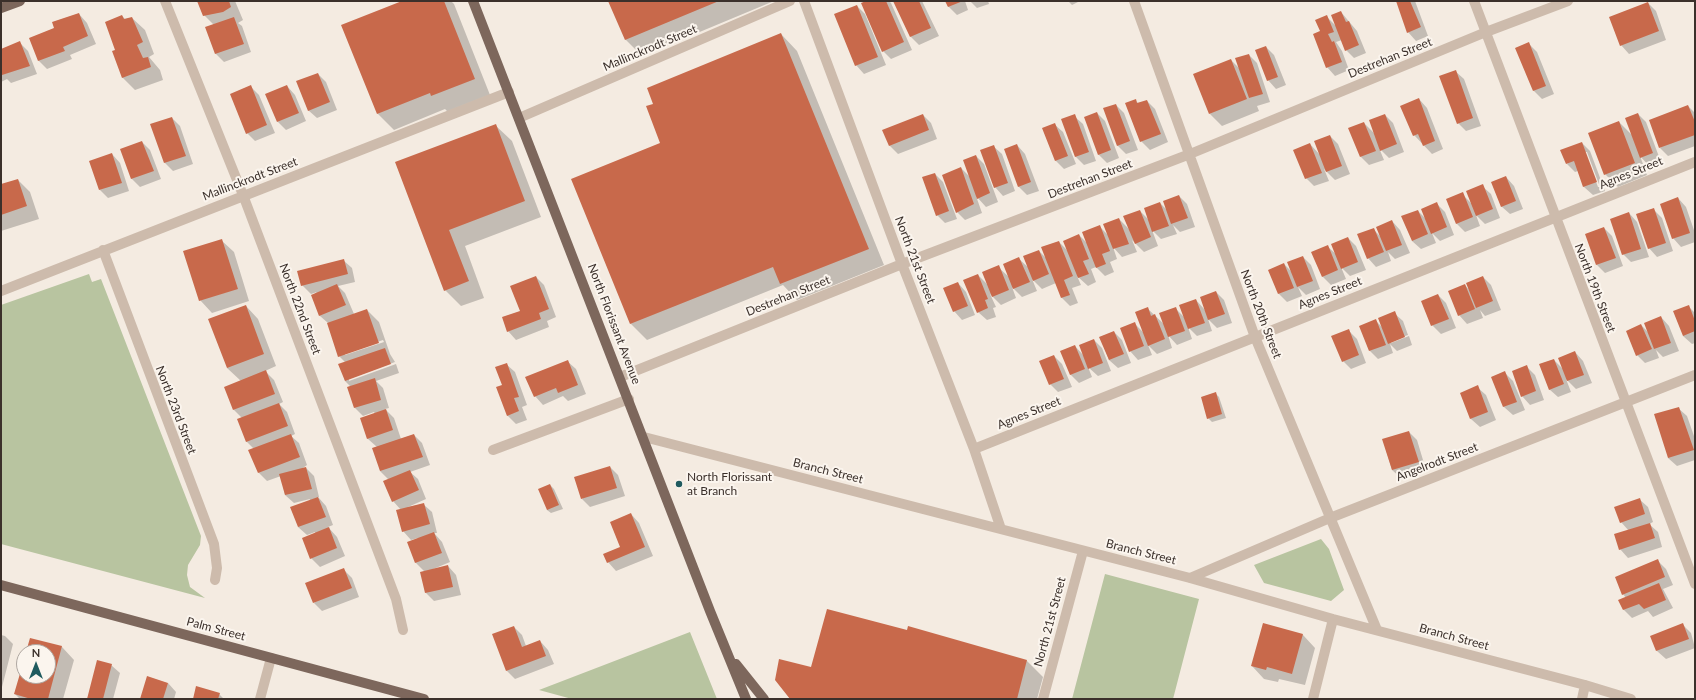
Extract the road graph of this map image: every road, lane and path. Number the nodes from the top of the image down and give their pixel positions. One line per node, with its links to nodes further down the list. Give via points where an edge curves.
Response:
1 (20, 1): 9 (main road)
2 (165, 1): 15 (street, North 22nd Street)
3 (474, 1): 11 (main road, North Florissant Avenue)
4 (790, 1): 12 (street, Mallinckrodt Street)
5 (804, 1): 18 (street, North 21st Street)
6 (1134, 1): 13 (street, North 20th Street)
7 (1474, 1): 10 (street, North 19th Street)
8 (1568, 1): 10 (street, Destrehan Street)
9 (1, 8)
10 (1486, 32): 13 (street, Destrehan Street); 16 (street, North 19th Street)
11 (509, 92): 12 (main road, North Florissant Avenue); 15 (street, Mallinckrodt Street)
12 (519, 118): 22 (main road, North Florissant Avenue)
13 (1190, 154): 18 (street, Destrehan Street); 20 (street, North 20th Street)
14 (1695, 162): 16 (street, Agnes Street)
15 (243, 195): 17 (street, Mallinckrodt Street); 36 (street, North 22nd Street, via 396,599)
16 (1554, 218): 20 (street, Agnes Street); 24 (street, North 19th Street)
17 (103, 250): 19 (street, Mallinckrodt Street); 32 (street, North 23rd Street, via 214,544 217,568)
18 (902, 264): 22 (street, Destrehan Street); 26 (street, North 21st Street)
19 (1, 290)
20 (1255, 337): 26 (street, Agnes Street); 28 (street, North 20th Street)
21 (1695, 375): 24 (street, Angelrodt Street)
22 (620, 377): 23 (main road, North Florissant Avenue)
23 (629, 399): 25 (main road, North Florissant Avenue); 27 (street)
24 (1625, 403): 28 (street, Angelrodt Street); 33 (street, North 19th Street)
25 (644, 437): 29 (street, Branch Street); 38 (main road, North Florissant Avenue, via 710,611)
26 (974, 449): 29 (street, North 21st Street)
27 (493, 450)
28 (1330, 518): 31 (street, Angelrodt Street); 37 (street, North 20th Street)
29 (1001, 529): 30 (street, Branch Street)
30 (1083, 551): 31 (street, Branch Street); 45 (street, North 21st Street)
31 (1190, 578): 35 (street, Branch Street)
32 (215, 580)
33 (1695, 583)
34 (1, 585): 39 (main road, Palm Street)
35 (1333, 619): 37 (street, Branch Street); 46 (street)
36 (403, 630)
37 (1377, 630): 40 (street, Branch Street)
38 (730, 656): 43 (main road, North Florissant Avenue); 44 (main road, North Florissant Avenue)
39 (271, 658): 41 (street); 42 (main road, Palm Street)
40 (1585, 685): 47 (street); 48 (street, Branch Street)
41 (260, 699)
42 (424, 699)
43 (746, 699)
44 (764, 699)
45 (1043, 699)
46 (1313, 699)
47 (1582, 699)
48 (1631, 699)

